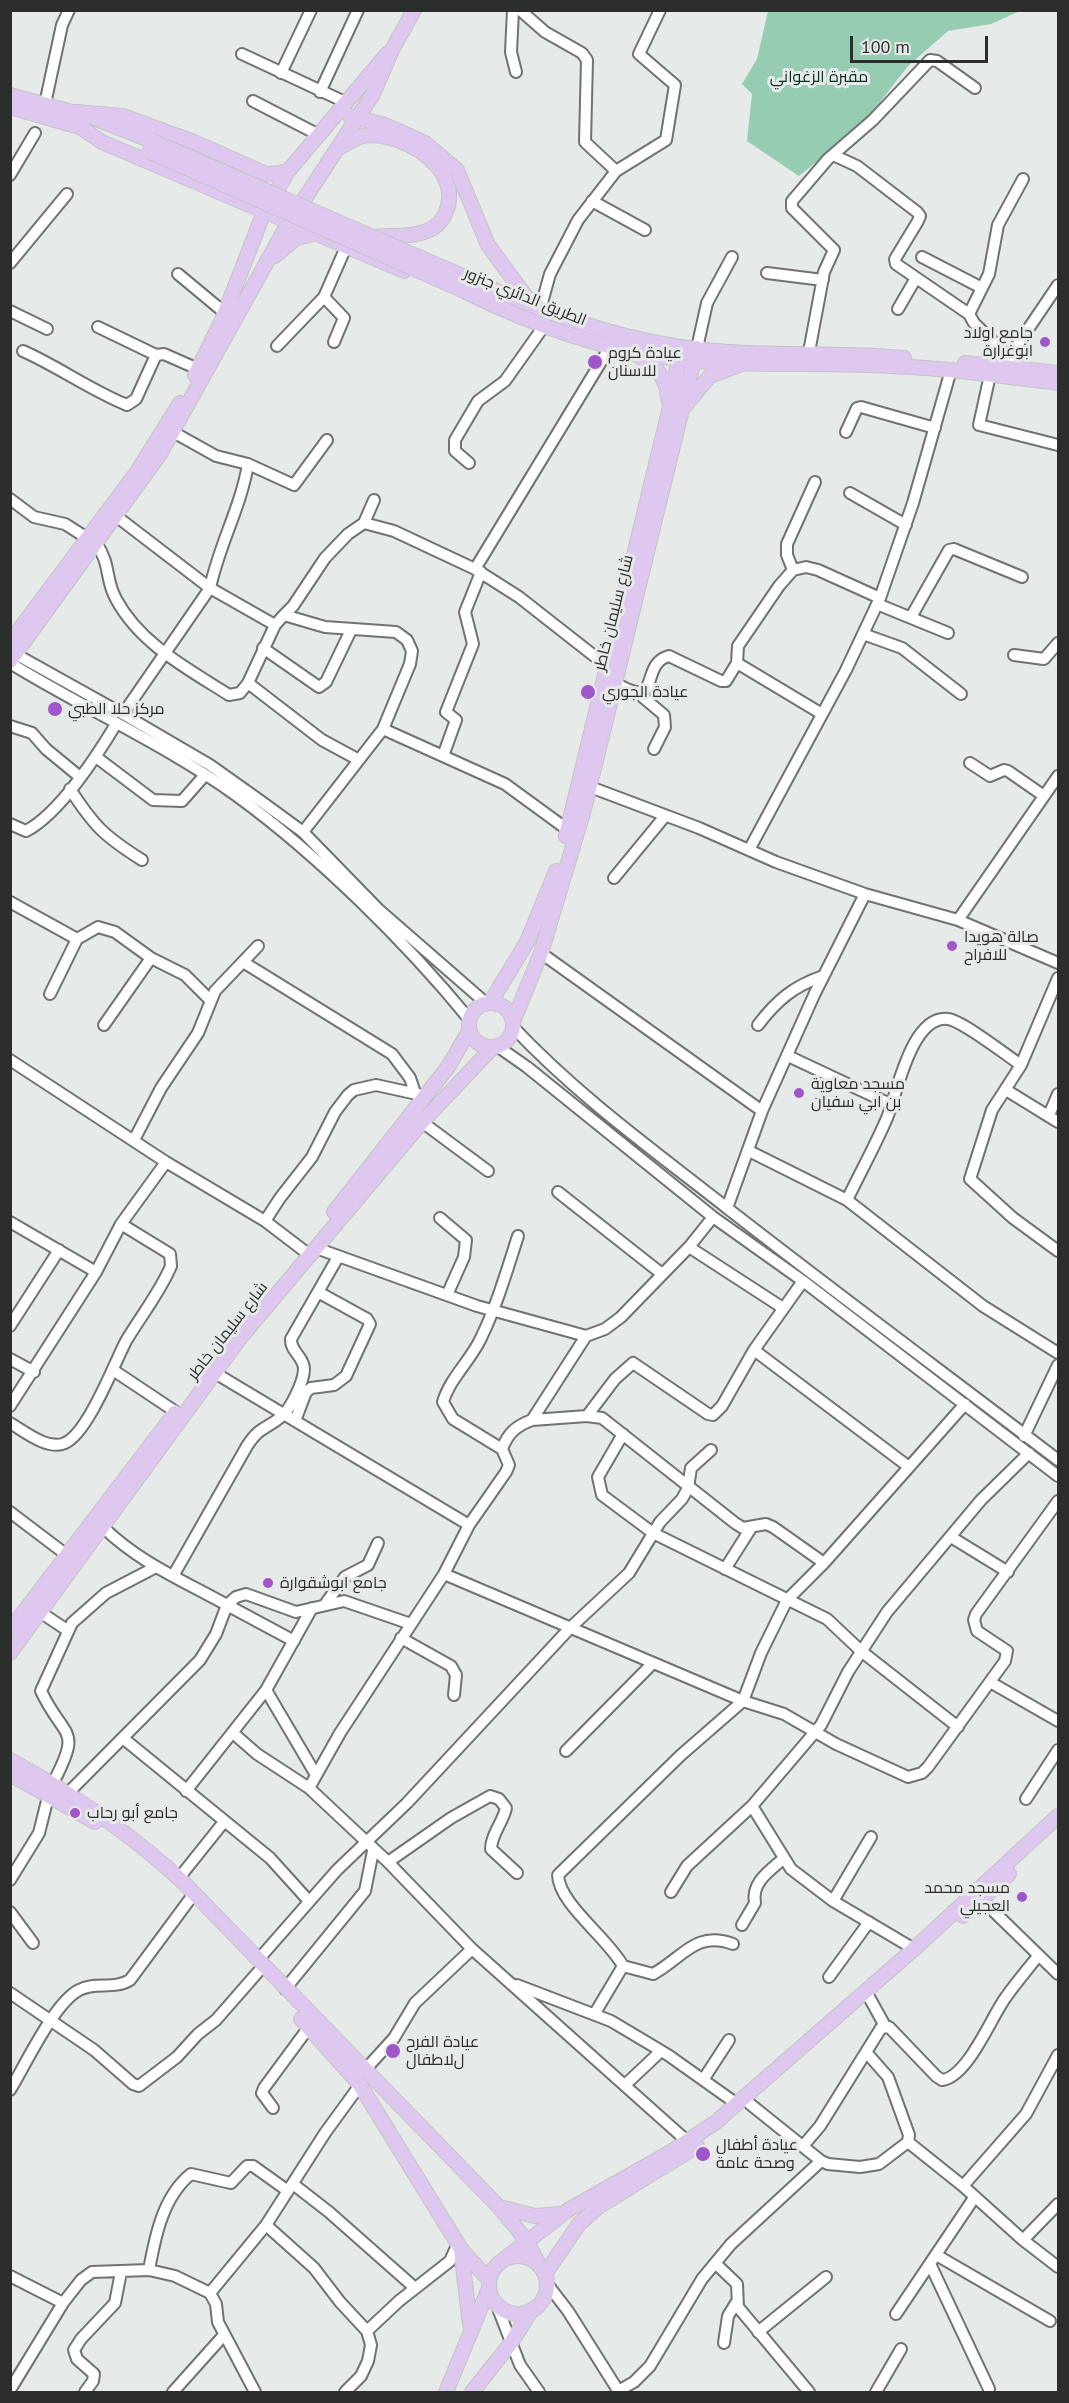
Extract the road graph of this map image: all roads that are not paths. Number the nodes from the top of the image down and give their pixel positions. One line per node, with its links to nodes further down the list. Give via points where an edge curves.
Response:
1 (69, 10): 17 (street, via 62,25)
2 (311, 10): 11 (street)
3 (358, 10): 13 (street)
4 (414, 10): 8 (main road)
5 (513, 10): 10 (street, via 512,52)
6 (520, 10): 29 (street, via 587,60 585,142)
7 (660, 10): 29 (street, via 639,54 675,85 666,140)
8 (392, 50): 14 (main road); 19 (main road)
9 (242, 54): 11 (street)
10 (516, 72)
11 (281, 73): 13 (street)
12 (975, 88): 27 (street, via 937,60 930,60)
13 (320, 92): 19 (street)
14 (373, 94): 20 (main road); 22 (main road, via 377,115)
15 (10, 95): 17 (main road, الطريق الدائري جنزور)
16 (253, 101): 24 (street)
17 (45, 104): 21 (main road, الطريق الدائري جنزور)
18 (10, 107): 21 (main road, الطريق الدائري جنزور)
19 (340, 107): 20 (main road); 24 (main road)
20 (357, 118): 22 (main road); 26 (main road)
21 (76, 119): 25 (main road, الطريق الدائري جنزور); 28 (main road, via 123,116 266,174); 33 (main road, via 102,142)
22 (385, 125): 54 (main road, via 425,143 458,170 488,245)
23 (34, 133): 30 (street)
24 (317, 135): 28 (main road)
25 (150, 146): 39 (main road, الطريق الدائري جنزور, bridge); 50 (main road, الطريق الدائري جنزور, bridge)
26 (337, 149): 36 (main road); 39 (main road, via 359,137 383,137 434,160 446,176 451,194 444,218 435,227 418,233)
27 (833, 155): 48 (street, via 856,166 919,214 895,262); 49 (street, via 791,205 833,248)
28 (289, 170): 35 (main road)
29 (616, 171): 34 (street)
30 (10, 175)
31 (1023, 179): 52 (street, via 998,225 989,274)
32 (67, 194): 44 (street)
33 (233, 198): 35 (main road); 40 (main road, via 250,215)
34 (592, 201): 37 (street); 54 (street, via 562,248)
35 (264, 212): 36 (main road); 40 (main road)
36 (288, 224): 38 (main road); 45 (main road)
37 (645, 230)
38 (313, 234): 41 (main road); 45 (main road, via 296,238)
39 (374, 237): 50 (main road, الطريق الدائري جنزور, bridge)
40 (252, 239): 57 (main road)
41 (346, 247): 53 (street); 58 (main road)
42 (732, 257): 70 (street, via 707,303)
43 (922, 257): 52 (street)
44 (10, 264)
45 (265, 265): 81 (main road)
46 (767, 273): 49 (street)
47 (178, 274): 57 (street)
48 (916, 278): 55 (street); 59 (street)
49 (823, 280): 68 (street)
50 (464, 284): 54 (main road, الطريق الدائري جنزور); 58 (main road, الطريق الدائري جنزور)
51 (1059, 285): 73 (street)
52 (982, 288): 59 (street)
53 (324, 297): 63 (street, via 344,318); 64 (street)
54 (537, 309): 69 (main road, الطريق الدائري جنزور)
55 (898, 309)
56 (10, 311): 62 (street)
57 (225, 313): 74 (main road)
58 (513, 313): 60 (main road, الطريق الدائري جنزور)
59 (969, 314): 73 (street)
60 (544, 326): 65 (main road, الطريق الدائري جنزور); 86 (street, via 505,381 484,394 455,440 455,451)
61 (98, 327): 71 (street)
62 (47, 329)
63 (334, 342)
64 (277, 346)
65 (610, 347): 67 (main road, الطريق الدائري جنزور); 96 (street)
66 (23, 351): 71 (street, via 127,405 136,399)
67 (630, 351): 69 (main road, الطريق الدائري جنزور); 79 (main road, via 650,362 660,374)
68 (809, 352): 70 (main road, الطريق الدائري جنزور); 73 (main road, الطريق الدائري جنزور)
69 (680, 353): 70 (main road, الطريق الدائري جنزور); 79 (main road, شارع سليمان خاطر)
70 (695, 354): 72 (main road, الطريق الدائري جنزور); 79 (main road, شارع سليمان خاطر)
71 (156, 355): 74 (street, via 164,354)
72 (745, 363): 75 (main road, الطريق الدائري جنزور); 79 (main road, via 710,376)
73 (1009, 363): 76 (main road, الطريق الدائري جنزور)
74 (198, 369): 94 (main road)
75 (951, 370): 77 (main road, الطريق الدائري جنزور); 80 (street)
76 (1059, 373)
77 (990, 375): 78 (main road, الطريق الدائري جنزور); 84 (street, via 979,425)
78 (1059, 383)
79 (674, 415): 112 (main road, شارع سليمان خاطر); 113 (main road, شارع سليمان خاطر)
80 (935, 428): 82 (street, via 861,407); 93 (street)
81 (173, 432): 85 (street, via 216,456); 91 (main road)
82 (846, 432)
83 (327, 440): 85 (street, via 294,485)
84 (1059, 445)
85 (248, 464): 98 (street)
86 (470, 464)
87 (815, 482): 95 (street, via 787,544)
88 (850, 493): 93 (street)
89 (10, 499): 94 (street, via 34,517 66,524)
90 (374, 500): 92 (street)
91 (116, 516): 94 (main road); 98 (street)
92 (364, 523): 96 (street, via 394,531); 100 (street, via 325,558)
93 (906, 525): 99 (street)
94 (92, 540): 108 (main road); 109 (street, via 107,560 115,598 137,628)
95 (793, 570): 99 (street, via 818,570); 111 (street, via 738,646)
96 (478, 571): 112 (street, via 519,597); 123 (street, via 465,612 473,644 446,712 456,720)
97 (1022, 576): 101 (street, via 949,549)
98 (210, 588): 102 (street); 109 (street)
99 (879, 601): 101 (street); 105 (street)
100 (284, 615): 102 (street); 103 (street)
101 (911, 618): 104 (street)
102 (275, 625): 107 (street)
103 (351, 630): 107 (street, via 326,682 319,687); 121 (street, via 396,632 411,646 410,664)
104 (948, 633)
105 (863, 634): 116 (street, via 902,648); 118 (street)
106 (1059, 643): 110 (street, via 1044,659)
107 (263, 648): 114 (street)
108 (11, 654): 117 (street); 119 (street)
109 (165, 655): 114 (street, via 229,695 240,693); 117 (street)
110 (1014, 655)
111 (737, 663): 115 (street, via 726,681 721,681 669,656 663,658); 118 (street)
112 (607, 666): 130 (main road, شارع سليمان خاطر)
113 (614, 682): 115 (street); 130 (main road, شارع سليمان خاطر)
114 (248, 683): 125 (street, via 315,736)
115 (639, 694): 122 (street, via 664,715 665,727)
116 (961, 694)
117 (123, 714): 136 (street, via 210,765)
118 (822, 714): 137 (street)
119 (116, 724): 124 (street); 127 (street)
120 (10, 726): 129 (street, via 32,733)
121 (383, 729): 123 (street); 125 (street)
122 (654, 750)
123 (443, 756): 135 (street, via 505,784)
124 (96, 757): 127 (street, via 158,801 182,801); 129 (street)
125 (359, 760): 136 (street)
126 (970, 763): 132 (street, via 990,776 1008,771)
127 (205, 775): 156 (street, via 288,835 383,926)
128 (1059, 776): 132 (street)
129 (80, 777): 131 (street)
130 (584, 785): 133 (street); 135 (main road, شارع سليمان خاطر); 145 (main road, شارع سليمان خاطر)
131 (70, 789): 134 (street, via 30,829 24,831); 138 (street, via 99,830)
132 (1044, 796): 142 (street)
133 (665, 816): 137 (street); 139 (street)
134 (10, 824)
135 (568, 830): 153 (main road, شارع سليمان خاطر, via 552,884 527,942)
136 (303, 832): 153 (street, via 378,909)
137 (749, 850): 140 (street)
138 (142, 860)
139 (614, 878)
140 (865, 894): 142 (street); 149 (street)
141 (10, 902): 143 (street)
142 (958, 920): 148 (street)
143 (77, 939): 146 (street, via 93,928 105,927); 151 (street)
144 (258, 946): 147 (street)
145 (541, 952): 154 (main road, شارع سليمان خاطر); 166 (street)
146 (151, 958): 152 (street, via 184,975); 155 (street)
147 (243, 962): 152 (street); 164 (street, via 392,1054)
148 (1059, 963)
149 (823, 976): 157 (street, via 777,1001); 159 (street)
150 (1059, 978): 161 (street)
151 (50, 994)
152 (210, 1000): 170 (street, via 198,1033 161,1088)
153 (489, 1003): 154 (main road, via 507,1010); 156 (main road, via 477,1008)
154 (513, 1024): 158 (main road, via 506,1041); 176 (street, via 543,1059 610,1120)
155 (104, 1025)
156 (469, 1025): 158 (main road, via 476,1042); 164 (main road, شارع سليمان خاطر, via 448,1067)
157 (758, 1025)
158 (495, 1047): 168 (main road, شارع سليمان خاطر); 177 (street, via 579,1108)
159 (788, 1056): 165 (street); 166 (street)
160 (12, 1065): 170 (street)
161 (1021, 1065): 162 (street); 165 (street, via 958,1023 939,1019 923,1030)
162 (1006, 1090): 167 (street); 186 (street, via 985,1126 970,1179 1013,1218)
163 (1059, 1094): 167 (street)
164 (421, 1095): 179 (street, via 376,1085 354,1090 335,1112 312,1158); 184 (main road, شارع سليمان خاطر)
165 (890, 1104): 175 (street)
166 (762, 1111): 171 (street)
167 (1049, 1114): 169 (street)
168 (422, 1122): 173 (street); 184 (main road, شارع سليمان خاطر)
169 (1059, 1122)
170 (134, 1140): 172 (street)
171 (749, 1151): 175 (street); 176 (street)
172 (166, 1162): 179 (street); 181 (street)
173 (488, 1171)
174 (558, 1192): 189 (street)
175 (847, 1200): 198 (street, via 983,1306)
176 (727, 1208): 213 (street)
177 (713, 1217): 183 (street); 190 (street)
178 (440, 1218): 192 (street, via 466,1240 464,1257)
179 (265, 1221): 184 (street)
180 (10, 1222): 185 (street)
181 (121, 1224): 188 (street); 201 (street, via 162,1249 171,1260 168,1273)
182 (518, 1236): 194 (street)
183 (689, 1246): 189 (street); 193 (street)
184 (310, 1249): 187 (street); 203 (main road, شارع سليمان خاطر); 206 (main road, شارع سليمان خاطر, via 238,1328)
185 (59, 1250): 188 (street); 195 (street)
186 (1059, 1251)
187 (338, 1257): 191 (street); 192 (street)
188 (96, 1272): 202 (street)
189 (662, 1274): 196 (street, via 613,1324)
190 (803, 1281): 193 (street); 204 (street)
191 (318, 1292): 207 (street, via 291,1340 304,1370); 210 (street, via 370,1323 346,1376 334,1385 306,1392)
192 (447, 1295): 194 (street)
193 (783, 1308): 197 (street)
194 (494, 1310): 196 (street); 214 (street, via 443,1402 453,1419)
195 (10, 1326)
196 (586, 1336): 209 (street)
197 (754, 1350): 208 (street, via 713,1415 633,1364 615,1379); 218 (street)
198 (1059, 1353)
199 (10, 1359): 202 (street)
200 (1059, 1365): 213 (street)
201 (113, 1370): 206 (street); 211 (street, via 92,1410 64,1443 45,1442)
202 (34, 1372): 205 (street)
203 (215, 1373): 207 (street); 224 (main road, شارع سليمان خاطر)
204 (965, 1404): 216 (street); 218 (street)
205 (10, 1406)
206 (176, 1412): 229 (main road, شارع سليمان خاطر)
207 (284, 1415): 210 (street); 235 (street, via 254,1435)
208 (587, 1416): 209 (street); 212 (street, via 602,1418)
209 (532, 1420): 214 (street, via 510,1432)
210 (295, 1421): 223 (street)
211 (10, 1423)
212 (623, 1434): 220 (street); 226 (street, via 597,1483 602,1495)
213 (1024, 1436): 217 (street)
214 (502, 1449): 223 (street, via 509,1465 506,1472)
215 (711, 1450): 220 (street, via 691,1468)
216 (1029, 1453): 219 (street); 227 (street, via 981,1500)
217 (1059, 1460)
218 (909, 1467): 230 (street)
219 (1059, 1476)
220 (688, 1488): 225 (street, via 735,1523); 226 (street)
221 (1059, 1501): 233 (street)
222 (10, 1512): 229 (street)
223 (469, 1525): 234 (street)
224 (104, 1528): 229 (main road, شارع سليمان خاطر); 231 (street)
225 (751, 1528): 230 (street, via 766,1524 773,1527); 232 (street)
226 (653, 1533): 232 (street); 242 (street, via 628,1573)
227 (951, 1537): 233 (street); 247 (street, via 887,1612)
228 (378, 1543): 237 (street, via 368,1565 345,1576)
229 (73, 1559): 240 (main road, شارع سليمان خاطر); 243 (main road, شارع سليمان خاطر)
230 (824, 1563): 236 (street)
231 (154, 1568): 235 (street); 244 (street, via 106,1593)
232 (725, 1569): 236 (street)
233 (1008, 1572): 250 (street, via 974,1620 977,1631 1007,1651 1005,1661)
234 (444, 1574): 241 (street); 242 (street)
235 (173, 1576): 238 (street)
236 (787, 1600): 247 (street, via 827,1619); 253 (street)
237 (326, 1603): 239 (street); 241 (street, via 344,1601)
238 (227, 1605): 239 (street, via 246,1594 286,1610); 246 (street); 258 (street, via 200,1660)
239 (312, 1608): 246 (street)
240 (40, 1612): 244 (street); 248 (main road, شارع سليمان خاطر)
241 (411, 1624): 245 (street)
242 (570, 1628): 249 (street); 274 (street)
243 (10, 1630)
244 (68, 1630): 264 (street, via 42,1686 56,1718 69,1735 70,1744)
245 (401, 1638): 252 (street, via 451,1666 456,1675); 263 (street)
246 (294, 1641): 251 (street)
247 (861, 1651): 255 (street); 256 (street)
248 (10, 1653)
249 (652, 1663): 253 (street); 260 (street)
250 (990, 1682): 254 (street); 255 (street)
251 (266, 1690): 257 (street); 263 (street)
252 (454, 1695)
253 (742, 1701): 256 (street, via 784,1714); 294 (street, via 558,1875 558,1884 567,1900 605,1939)
254 (1059, 1721)
255 (958, 1727): 256 (street, via 922,1773 908,1777)
256 (814, 1732): 269 (street)
257 (233, 1733): 265 (street); 266 (street)
258 (124, 1739): 266 (street); 267 (street)
259 (1059, 1750): 268 (street)
260 (566, 1751)
261 (10, 1760): 264 (main road)
262 (10, 1774): 264 (main road)
263 (316, 1775): 265 (street)
264 (51, 1788): 267 (main road); 279 (street, via 39,1833); 281 (main road, via 156,1867)
265 (309, 1788): 274 (street)
266 (186, 1791): 271 (street)
267 (69, 1792): 278 (main road)
268 (1026, 1799)
269 (752, 1806): 275 (street); 280 (street, via 687,1866)
270 (1059, 1816): 291 (main road)
271 (223, 1822): 278 (street); 282 (street, via 270,1858)
272 (1059, 1828): 283 (main road)
273 (872, 1838): 284 (street)
274 (370, 1847): 276 (street); 282 (street); 298 (street, via 365,1891)
275 (783, 1859): 284 (street); 287 (street, via 757,1885 753,1908)
276 (388, 1862): 277 (street, via 490,1796 506,1808 491,1849); 290 (street)
277 (517, 1873)
278 (179, 1878): 293 (main road)
279 (10, 1880)
280 (671, 1892)
281 (190, 1899): 293 (main road); 302 (street, via 130,1980 81,1989 61,2005)
282 (308, 1900): 293 (street)
283 (982, 1900): 292 (street); 300 (main road)
284 (833, 1901): 286 (street)
285 (10, 1912): 288 (street)
286 (869, 1922): 291 (street); 296 (street)
287 (742, 1925)
288 (33, 1943)
289 (733, 1944): 294 (street, via 719,1939 690,1946 653,1974)
290 (472, 1949): 297 (street); 309 (street, via 415,2003 394,2038)
291 (914, 1949): 314 (main road)
292 (1038, 1956): 295 (street); 303 (street, via 1005,1997 969,2058 946,2080 936,2076 911,2047)
293 (258, 1966): 298 (main road); 302 (street, via 216,2020 173,2061 139,2086); 304 (main road)
294 (623, 1966): 301 (street)
295 (1059, 1974)
296 (829, 1977)
297 (509, 1982): 301 (street); 312 (street)
298 (285, 1989): 309 (main road)
299 (10, 1993): 302 (street)
300 (869, 1997): 303 (street); 314 (main road)
301 (595, 2013): 306 (street)
302 (51, 2021): 313 (street)
303 (885, 2026): 307 (street)
304 (309, 2027): 311 (main road); 315 (street, via 262,2092)
305 (729, 2040): 310 (street)
306 (661, 2051): 310 (street); 312 (street)
307 (866, 2052): 317 (street, via 888,2078 908,2127); 318 (street)
308 (1059, 2055): 320 (street, via 1026,2114)
309 (364, 2071): 324 (main road)
310 (703, 2080): 314 (street)
311 (360, 2085): 321 (street); 329 (main road)
312 (625, 2085): 316 (street)
313 (10, 2090)
314 (744, 2104): 316 (main road); 318 (street); 337 (main road, via 686,2154 598,2207 579,2224)
315 (273, 2108)
316 (688, 2142): 325 (main road)
317 (908, 2142): 319 (street, via 890,2157 870,2166); 320 (street)
318 (803, 2146): 319 (street)
319 (821, 2161): 332 (street, via 755,2220)
320 (963, 2186): 322 (street)
321 (290, 2187): 326 (street); 335 (street, via 253,2166 247,2166 231,2183 191,2174 164,2213); 341 (street, via 329,2212)
322 (974, 2198): 328 (street); 330 (street)
323 (1059, 2204): 328 (street)
324 (499, 2207): 325 (main road, via 535,2216); 327 (main road)
325 (562, 2214): 327 (main road)
326 (266, 2225): 342 (street); 350 (street, via 314,2268)
327 (526, 2240): 331 (main road); 337 (main road)
328 (1023, 2240): 334 (street)
329 (460, 2246): 340 (main road); 341 (street, via 450,2260); 349 (main road)
330 (938, 2256): 333 (street); 348 (street)
331 (503, 2260): 337 (main road, via 527,2258); 340 (main road, via 494,2268)
332 (715, 2263): 344 (street, via 737,2284); 356 (street, via 650,2366 634,2382)
333 (931, 2266): 347 (street); 357 (street)
334 (1059, 2267)
335 (149, 2270): 336 (street); 342 (street, via 175,2276)
336 (121, 2272): 343 (street, via 92,2272); 359 (street, via 115,2303 74,2350 77,2359 94,2374)
337 (545, 2275): 346 (main road, via 544,2297); 356 (street)
338 (10, 2276): 343 (street)
339 (826, 2277): 351 (street)
340 (489, 2284): 345 (main road); 349 (main road)
341 (415, 2288): 350 (street)
342 (210, 2293): 352 (street)
343 (63, 2303): 358 (street)
344 (736, 2303): 351 (street); 354 (street, via 728,2316)
345 (497, 2306): 346 (main road, via 513,2314); 353 (street)
346 (531, 2311): 353 (main road)
347 (896, 2314)
348 (1050, 2322)
349 (471, 2328): 363 (main road)
350 (368, 2331): 362 (street, via 368,2361 361,2376)
351 (758, 2332): 367 (street)
352 (224, 2335): 360 (street); 361 (street)
353 (511, 2343): 364 (main road); 365 (street, via 520,2365)
354 (724, 2343)
355 (902, 2349): 368 (street)
356 (616, 2389): 366 (street)
357 (989, 2389)
358 (10, 2390)
359 (86, 2392)
360 (173, 2392)
361 (255, 2392)
362 (345, 2392)
363 (447, 2392)
364 (472, 2392)
365 (539, 2392)
366 (604, 2392)
367 (809, 2392)
368 (876, 2392)

